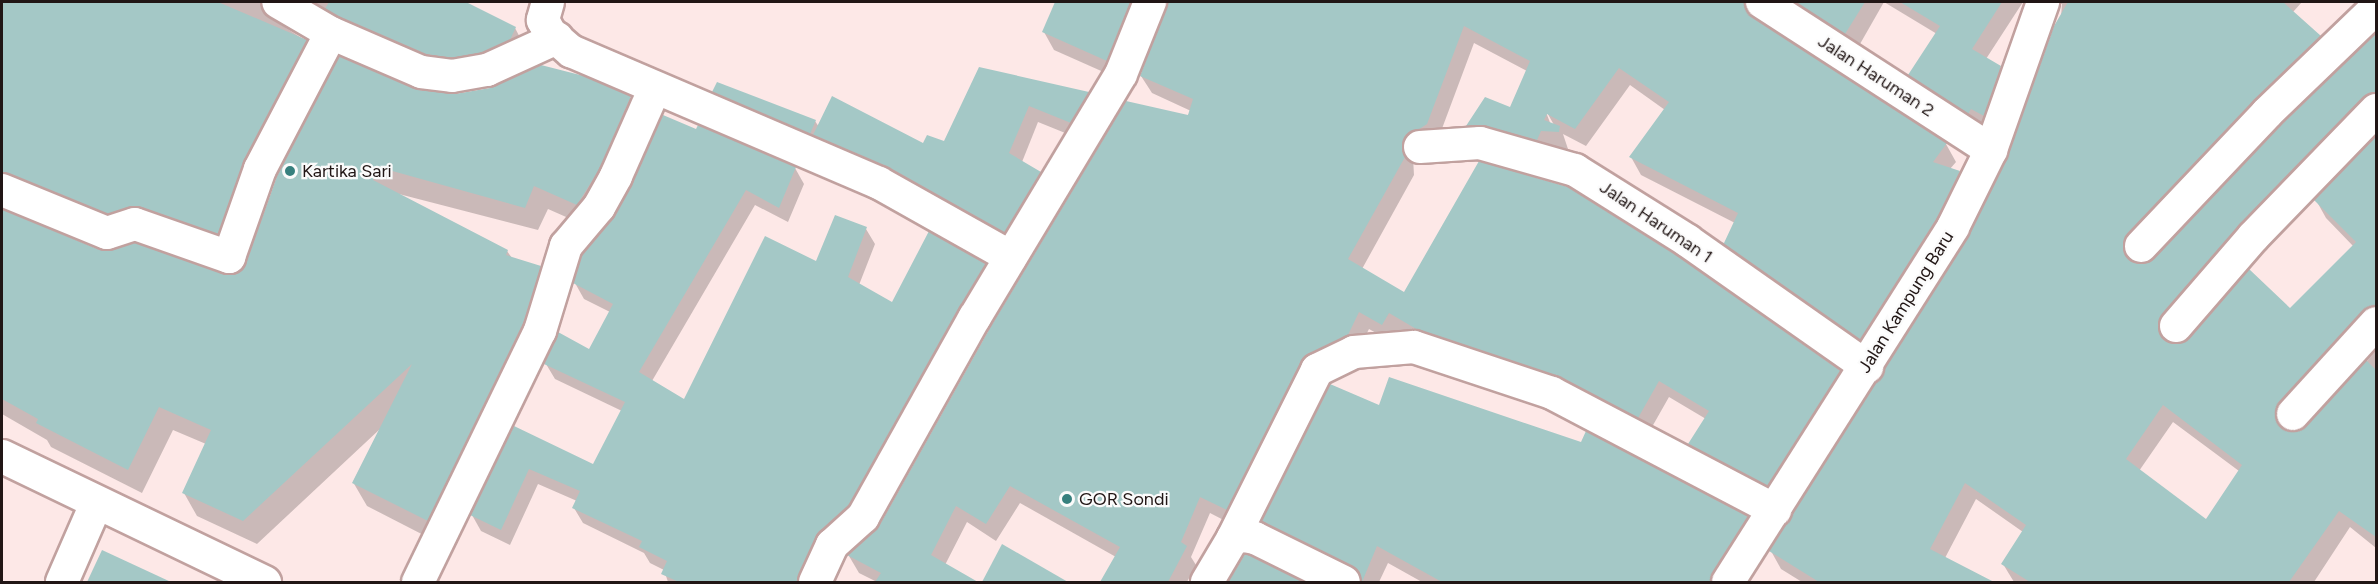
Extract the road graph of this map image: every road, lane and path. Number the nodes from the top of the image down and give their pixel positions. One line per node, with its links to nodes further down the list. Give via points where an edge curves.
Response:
1 (278, 2): 7 (street)
2 (548, 2): 8 (street, via 543,20)
3 (1150, 2): 15 (street, via 1121,74)
4 (1762, 2): 12 (street, Jalan Haruman 2)
5 (2038, 3): 12 (street, Jalan Kampung Baru)
6 (2376, 8): 14 (street, via 2267,113)
7 (331, 33): 8 (street, via 421,72 452,76 487,70 532,53); 13 (street, via 260,169 229,257 135,224 107,233)
8 (557, 38): 9 (street, via 572,51)
9 (655, 88): 15 (street, via 879,183); 26 (street, via 625,159 599,207 566,246 540,331)
10 (2376, 110): 17 (street, via 2253,237)
11 (1420, 147): 18 (street, Jalan Haruman 1, via 1480,143 1575,170 1688,241)
12 (1991, 150): 18 (street, Jalan Kampung Baru, via 1953,227)
13 (3, 194)
14 (2141, 246)
15 (1011, 257): 27 (street, via 863,517 832,545)
16 (2376, 323): 19 (street)
17 (2176, 326)
18 (1867, 367): 22 (street, Jalan Kampung Baru)
19 (2293, 414)
20 (2, 456): 21 (highway)
21 (97, 502): 24 (street); 25 (highway)
22 (1775, 510): 23 (street, via 1552,393 1414,347 1354,352 1317,370); 30 (street, Jalan Kampung Baru)
23 (1244, 538): 28 (street); 29 (street)
24 (62, 582)
25 (264, 582)
26 (418, 582)
27 (814, 582)
28 (1208, 582)
29 (1344, 582)
30 (1728, 582)

